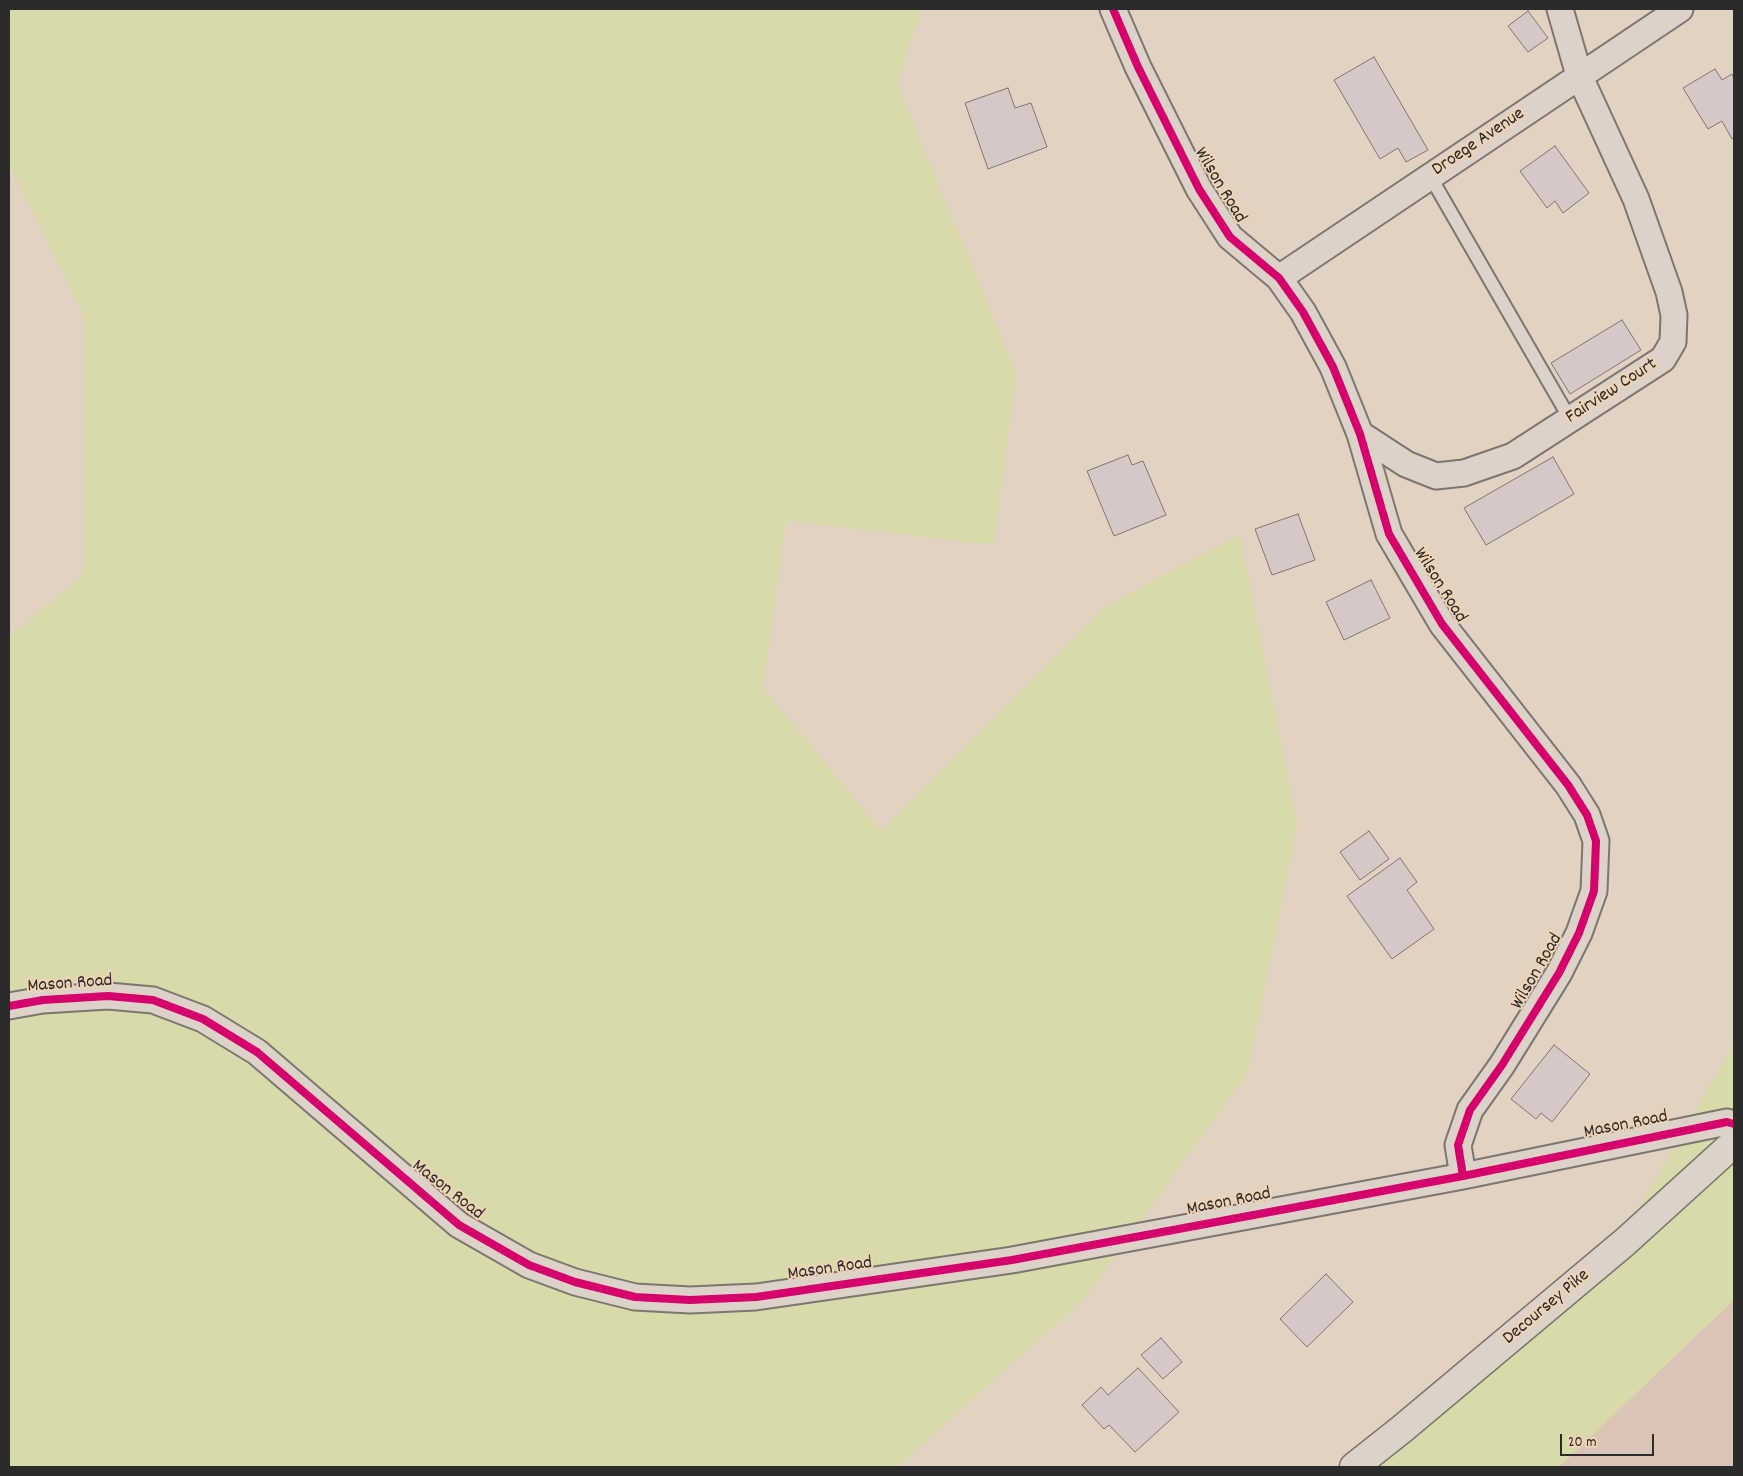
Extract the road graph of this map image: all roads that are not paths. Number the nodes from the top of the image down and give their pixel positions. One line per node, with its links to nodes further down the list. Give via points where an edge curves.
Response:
1 (1113, 9): 6 (street, Wilson Road, via 1199,189 1230,237)
2 (1560, 9): 4 (street, Fairview Court)
3 (1680, 9): 4 (street, Droege Avenue)
4 (1579, 76): 5 (street, Droege Avenue); 7 (street, Fairview Court, via 1636,199 1674,315 1673,342 1663,359)
5 (1430, 176): 6 (street, Droege Avenue); 7 (lane)
6 (1279, 278): 8 (street, Wilson Road, via 1303,312 1333,366)
7 (1570, 420): 8 (street, Fairview Court, via 1513,456 1464,473 1436,476 1406,464)
8 (1360, 434): 12 (street, Wilson Road, via 1388,534 1442,624 1568,786 1587,815 1596,841 1594,891 1579,934 1507,1057 1470,1110 1458,1145)
9 (9, 1006): 12 (street, Mason Road, via 43,1000 108,996 153,1000 203,1019 257,1052 459,1225 529,1265 576,1282 635,1297 690,1300 756,1297 1012,1260)
10 (1734, 1124): 12 (street, Mason Road, via 1727,1122)
11 (1734, 1143): 13 (main road, Decoursey Pike, via 1625,1242)
12 (1462, 1176)
13 (1354, 1467)

